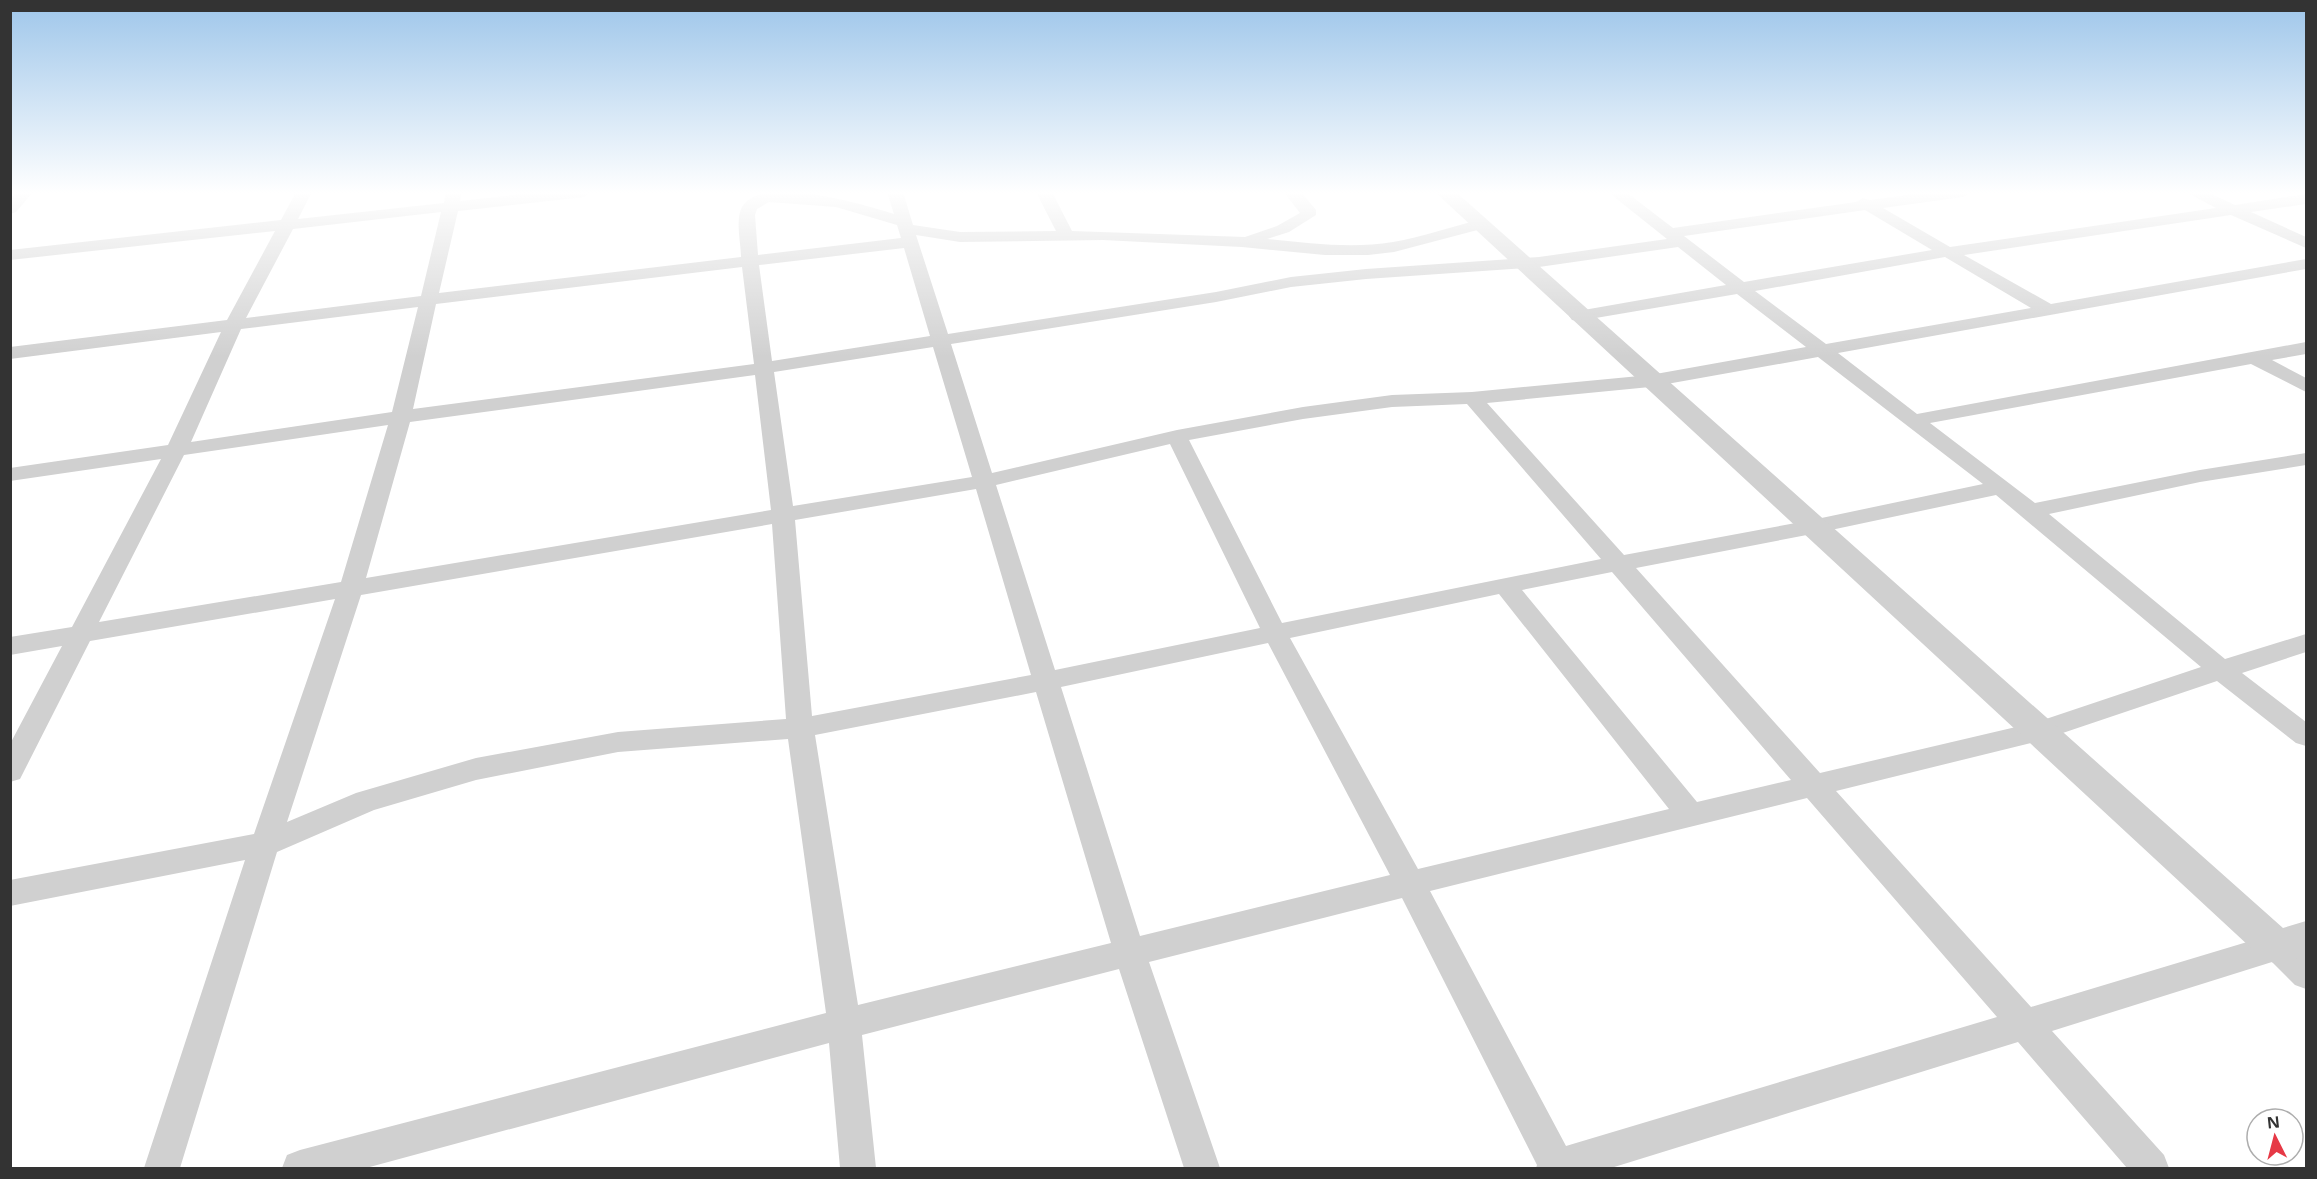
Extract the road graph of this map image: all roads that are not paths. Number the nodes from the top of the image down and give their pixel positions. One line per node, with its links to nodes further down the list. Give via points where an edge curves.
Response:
1 (86, 247): 15 (street)
2 (275, 247): 23 (street)
3 (441, 247): 20 (street)
4 (749, 247): 16 (street)
5 (828, 247): 16 (street)
6 (912, 247): 24 (street)
7 (1294, 247): 8 (street)
8 (1394, 247)
9 (1503, 247): 17 (street)
10 (1622, 247): 17 (street)
11 (1687, 247): 19 (street)
12 (1939, 247): 14 (street)
13 (1982, 247): 14 (street)
14 (1948, 252): 19 (street); 21 (street)
15 (10, 255)
16 (750, 263): 20 (street); 29 (street)
17 (1522, 264): 22 (street); 24 (street, via 1315,278)
18 (2307, 264): 21 (street)
19 (1741, 288): 22 (street); 26 (street)
20 (428, 300): 23 (street); 33 (street)
21 (2048, 310): 26 (street)
22 (1578, 316): 30 (street)
23 (234, 324): 27 (street); 36 (street)
24 (941, 341): 29 (street); 39 (street)
25 (2307, 348): 28 (street)
26 (1824, 350): 30 (street); 34 (street)
27 (10, 353)
28 (2255, 358): 31 (street); 34 (street)
29 (764, 368): 33 (street); 42 (street)
30 (1650, 381): 32 (street); 43 (street)
31 (2307, 386)
32 (1472, 398): 35 (street, via 1392,401); 44 (street)
33 (402, 417): 36 (street); 46 (street)
34 (1914, 420): 40 (street)
35 (1177, 436): 39 (street); 48 (street)
36 (177, 449): 38 (street); 47 (street)
37 (2307, 459): 41 (street, via 2200,476)
38 (10, 474)
39 (984, 481): 42 (street); 52 (street)
40 (2002, 487): 41 (street); 43 (street)
41 (2031, 511): 51 (street)
42 (783, 516): 46 (street); 53 (street)
43 (1812, 527): 44 (street); 54 (street)
44 (1616, 563): 45 (street); 57 (street)
45 (1505, 585): 48 (street); 58 (street)
46 (351, 587): 47 (street); 59 (street)
47 (81, 633): 50 (street); 56 (street)
48 (1275, 633): 52 (street); 60 (street)
49 (2307, 643): 51 (street)
50 (10, 646)
51 (2220, 670): 54 (street); 55 (street)
52 (1046, 681): 53 (street); 63 (street)
53 (800, 728): 59 (street, via 618,742 476,769 366,801); 65 (street)
54 (2039, 731): 57 (street); 62 (street)
55 (2307, 736)
56 (10, 771)
57 (1812, 786): 58 (street); 66 (street)
58 (1691, 816): 60 (street)
59 (265, 844): 61 (street); 67 (street)
60 (1410, 883): 63 (street); 71 (street)
61 (10, 893)
62 (2292, 943): 64 (street); 66 (street)
63 (1130, 954): 65 (street); 70 (street)
64 (2307, 975)
65 (844, 1024): 68 (street); 69 (street)
66 (2026, 1024): 71 (street); 72 (street)
67 (162, 1168)
68 (300, 1168)
69 (858, 1168)
70 (1202, 1168)
71 (1557, 1168)
72 (2151, 1168)

